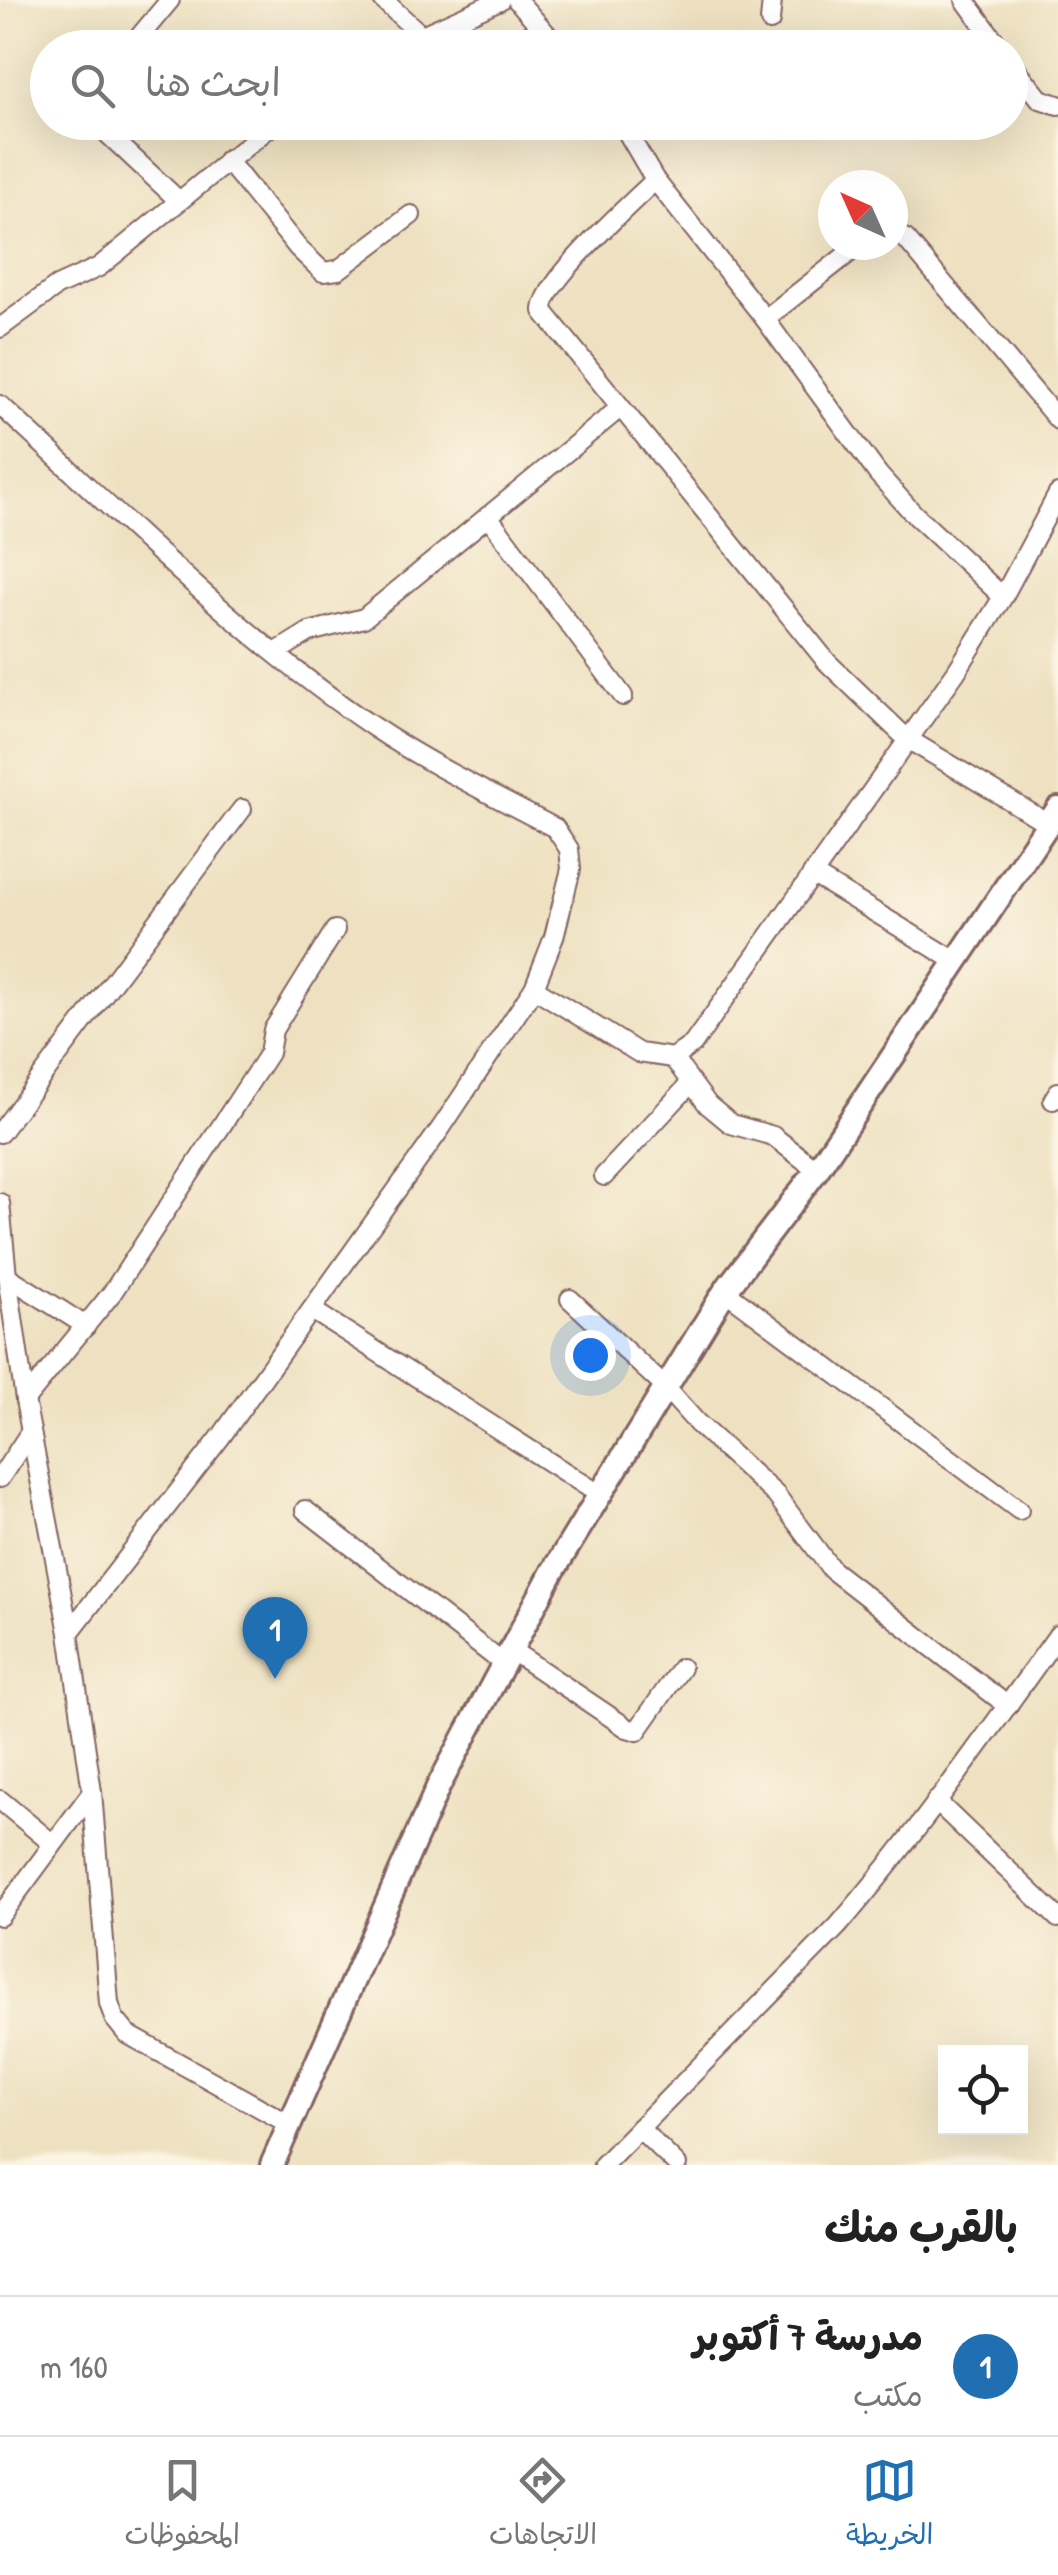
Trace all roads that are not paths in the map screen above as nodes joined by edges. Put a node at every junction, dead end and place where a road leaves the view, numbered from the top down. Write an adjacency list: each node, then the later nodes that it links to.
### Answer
1 (170, 0): 8 (street)
2 (384, 0): 9 (street)
3 (500, 0): 10 (street)
4 (517, 0): 11 (street)
5 (772, 0): 7 (street)
6 (965, 0): 12 (street)
7 (770, 21)
8 (145, 30)
9 (416, 30)
10 (429, 30)
11 (544, 30)
12 (987, 30)
13 (1028, 83): 14 (street)
14 (1058, 104)
15 (115, 140): 20 (street)
16 (253, 140): 18 (street)
17 (632, 140): 19 (street)
18 (227, 160): 20 (street); 21 (street)
19 (655, 180): 24 (street); 27 (street)
20 (178, 200): 25 (street)
21 (411, 216)
22 (908, 240): 28 (street)
23 (840, 260): 24 (street)
24 (765, 320): 31 (street)
25 (0, 328)
26 (0, 405): 32 (street)
27 (620, 408): 30 (street); 34 (street)
28 (1058, 420)
29 (1058, 494): 31 (street)
30 (488, 516): 32 (street); 33 (street)
31 (1002, 597): 34 (street)
32 (275, 653): 40 (street)
33 (623, 696)
34 (906, 738): 36 (street); 37 (street)
35 (242, 809): 43 (street)
36 (1053, 816): 39 (street)
37 (812, 874): 39 (street); 41 (street)
38 (335, 930): 51 (street)
39 (954, 960): 44 (street)
40 (534, 988): 41 (street); 50 (street)
41 (674, 1058): 42 (street)
42 (691, 1083): 44 (street); 45 (street)
43 (0, 1132)
44 (816, 1170): 48 (street)
45 (604, 1176)
46 (0, 1203): 47 (street)
47 (7, 1276): 51 (street); 53 (street)
48 (725, 1291): 52 (street); 58 (street)
49 (570, 1299): 52 (street)
50 (312, 1310): 56 (street); 59 (street)
51 (86, 1326): 53 (street)
52 (666, 1388): 56 (street); 63 (street)
53 (25, 1400): 54 (street)
54 (31, 1431): 55 (street); 59 (street)
55 (0, 1478)
56 (598, 1494): 61 (street)
57 (305, 1510): 61 (street)
58 (1019, 1510)
59 (69, 1633): 64 (street)
60 (1058, 1635): 63 (street)
61 (507, 1656): 62 (street); 70 (street)
62 (681, 1668)
63 (1008, 1706): 66 (street)
64 (92, 1792): 67 (street); 70 (street)
65 (0, 1800): 67 (street)
66 (936, 1801): 69 (street); 71 (street)
67 (53, 1844): 68 (street)
68 (0, 1916)
69 (1058, 1918)
70 (289, 2124): 72 (street)
71 (640, 2128): 73 (street); 74 (street)
72 (272, 2165)
73 (604, 2165)
74 (677, 2165)

